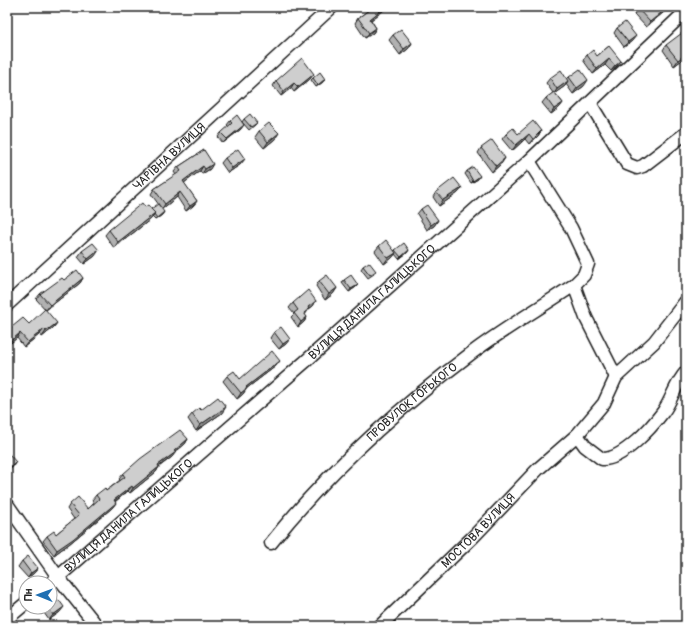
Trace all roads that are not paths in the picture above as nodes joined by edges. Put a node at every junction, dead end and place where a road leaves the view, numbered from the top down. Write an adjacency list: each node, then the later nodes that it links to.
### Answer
1 (332, 7): 8 (street, ЧАРІВНА ВУЛИЦЯ)
2 (686, 11): 3 (street, ВУЛИЦЯ ДАНИЛА ГАЛИЦЬКОГО)
3 (590, 103): 4 (street); 5 (street, ВУЛИЦЯ ДАНИЛА ГАЛИЦЬКОГО)
4 (686, 133)
5 (529, 162): 6 (street, ПРОВУЛОК ГОРЬКОГО); 15 (street, ВУЛИЦЯ ДАНИЛА ГАЛИЦЬКОГО)
6 (574, 285): 10 (street); 13 (street, ПРОВУЛОК ГОРЬКОГО)
7 (686, 302): 10 (street, МОСТОВА ВУЛИЦЯ)
8 (7, 305)
9 (686, 372): 11 (street)
10 (616, 377): 11 (street, МОСТОВА ВУЛИЦЯ)
11 (577, 435): 20 (street, МОСТОВА ВУЛИЦЯ)
12 (7, 504): 14 (street)
13 (271, 543)
14 (50, 575)
15 (58, 578)
16 (58, 585): 19 (street)
17 (18, 610): 18 (street)
18 (7, 619)
19 (97, 626)
20 (380, 626)

